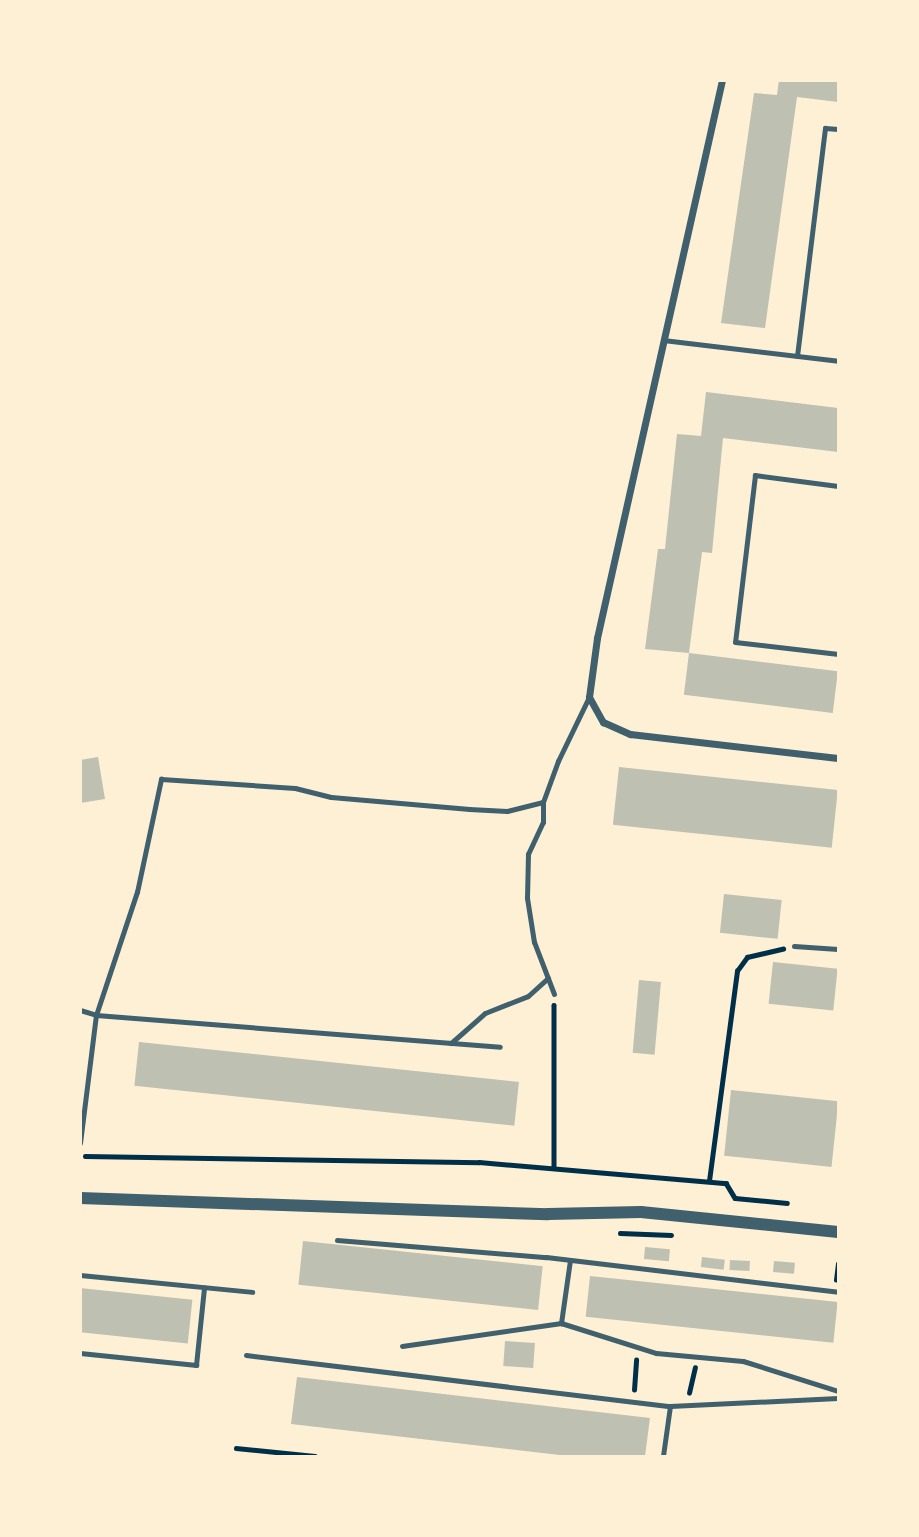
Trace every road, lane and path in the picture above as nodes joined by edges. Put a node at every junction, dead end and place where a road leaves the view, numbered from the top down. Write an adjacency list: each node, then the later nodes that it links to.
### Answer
1 (722, 80): 3 (street)
2 (838, 129): 4 (lane)
3 (663, 340): 4 (lane); 8 (street)
4 (797, 356): 5 (lane)
5 (838, 361)
6 (838, 486): 7 (lane)
7 (838, 654)
8 (589, 696): 9 (street); 10 (lane)
9 (838, 758)
10 (543, 802): 13 (lane); 16 (lane)
11 (794, 946): 12 (lane); 22 (path)
12 (838, 949)
13 (548, 978): 14 (lane); 17 (lane)
14 (554, 994): 21 (path)
15 (80, 1010): 16 (lane)
16 (96, 1015): 17 (lane); 19 (lane)
17 (451, 1043): 18 (lane)
18 (500, 1047)
19 (80, 1143)
20 (80, 1156): 21 (path)
21 (554, 1168): 22 (path)
22 (709, 1181): 24 (path)
23 (80, 1198): 25 (street)
24 (788, 1203)
25 (838, 1233)
26 (337, 1240): 27 (lane)
27 (570, 1260): 31 (lane); 32 (lane)
28 (80, 1275): 29 (lane)
29 (204, 1287): 30 (lane); 35 (lane)
30 (252, 1292)
31 (838, 1292)
32 (561, 1323): 33 (lane); 34 (lane)
33 (402, 1346)
34 (636, 1347): 37 (lane); 40 (path)
35 (80, 1353)
36 (246, 1354): 40 (lane)
37 (698, 1357): 38 (lane); 41 (path)
38 (838, 1391)
39 (838, 1398): 41 (lane)
40 (634, 1401): 42 (lane)
41 (685, 1405): 42 (lane)
42 (670, 1406): 45 (lane)
43 (236, 1448): 44 (path)
44 (315, 1457)
45 (663, 1457)

